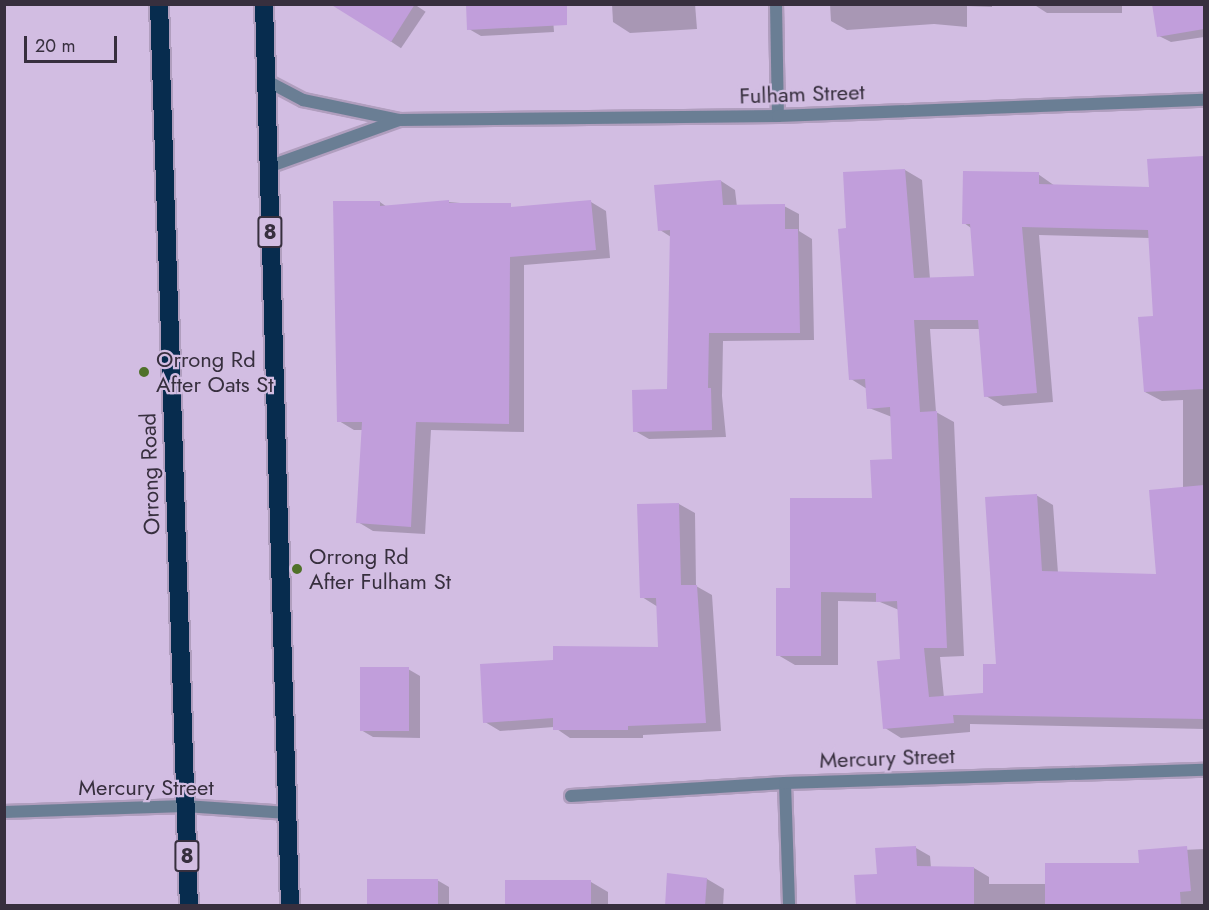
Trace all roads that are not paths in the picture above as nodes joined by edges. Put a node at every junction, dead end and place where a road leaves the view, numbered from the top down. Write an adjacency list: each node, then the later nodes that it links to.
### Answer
1 (159, 4): 12 (highway, Orrong Road / 8)
2 (264, 4): 4 (highway, 8)
3 (776, 4): 6 (street)
4 (267, 81): 7 (street, Fulham Street); 8 (highway, 8)
5 (1204, 100): 6 (street, Fulham Street)
6 (778, 116): 7 (street, Fulham Street)
7 (400, 120): 8 (street, Fulham Street)
8 (268, 167): 14 (highway, 8)
9 (1204, 770): 10 (street, Mercury Street)
10 (785, 783): 11 (street, Mercury Street); 17 (street)
11 (571, 796)
12 (185, 806): 13 (street, Mercury Street); 14 (street, Mercury Street); 15 (highway, Orrong Road / 8)
13 (4, 812)
14 (288, 813): 16 (highway, 8)
15 (189, 906)
16 (290, 906)
17 (789, 906)

